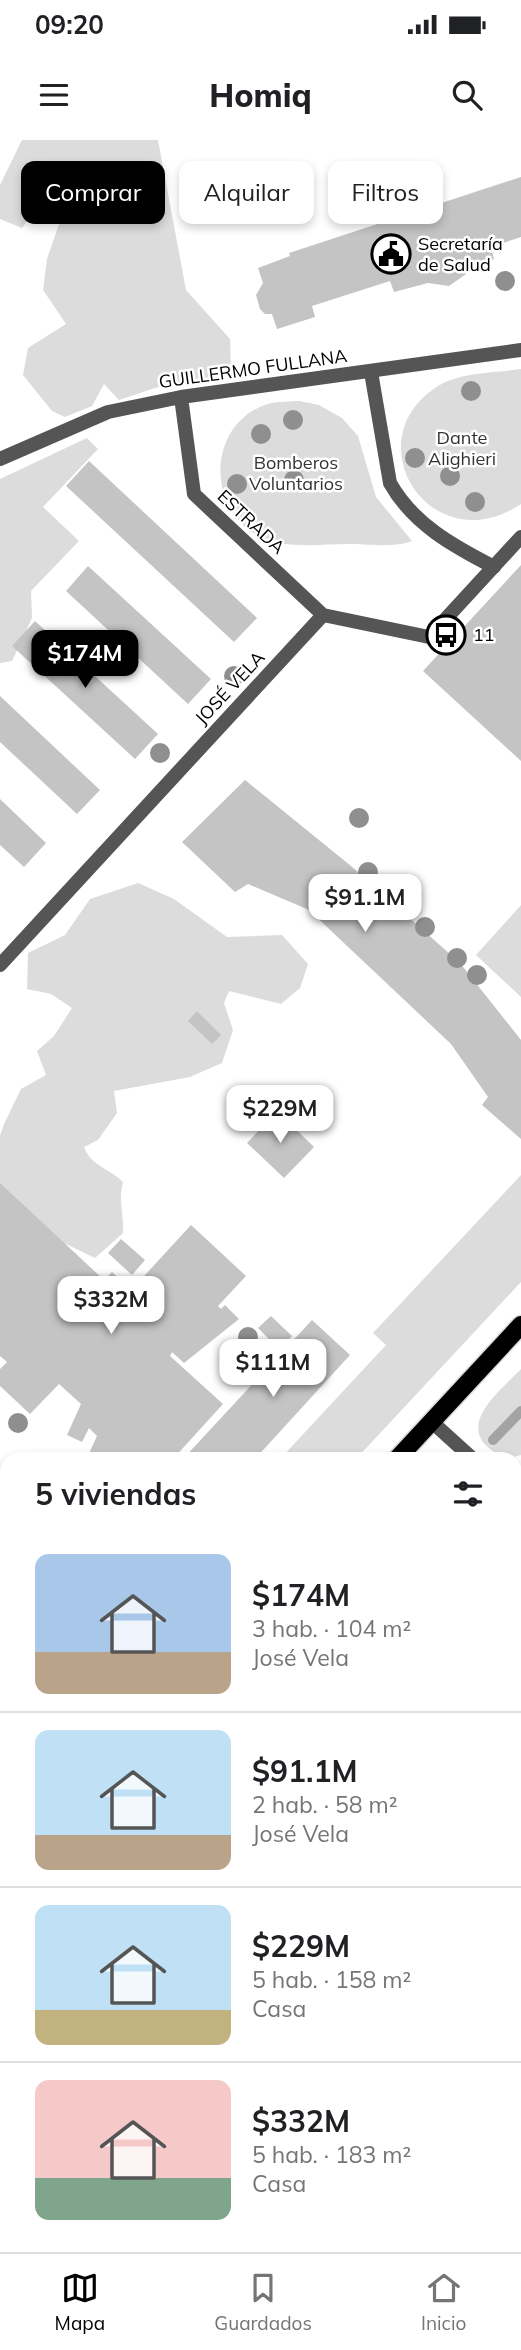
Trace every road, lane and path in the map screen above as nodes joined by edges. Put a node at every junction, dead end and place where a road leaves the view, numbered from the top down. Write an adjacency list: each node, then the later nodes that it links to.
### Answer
1 (521, 351): 2 (street, GUILLERMO FULLANA)
2 (371, 372): 3 (street, GUILLERMO FULLANA); 6 (street)
3 (181, 397): 4 (street, GUILLERMO FULLANA); 7 (street, ESTRADA)
4 (0, 459)
5 (521, 537): 6 (street)
6 (494, 567): 7 (street)
7 (323, 615): 8 (street, JOSÉ VELA)
8 (0, 965)
9 (521, 1325): 10 (main road)
10 (431, 1422): 11 (main road); 12 (street)
11 (403, 1452)
12 (465, 1452)

